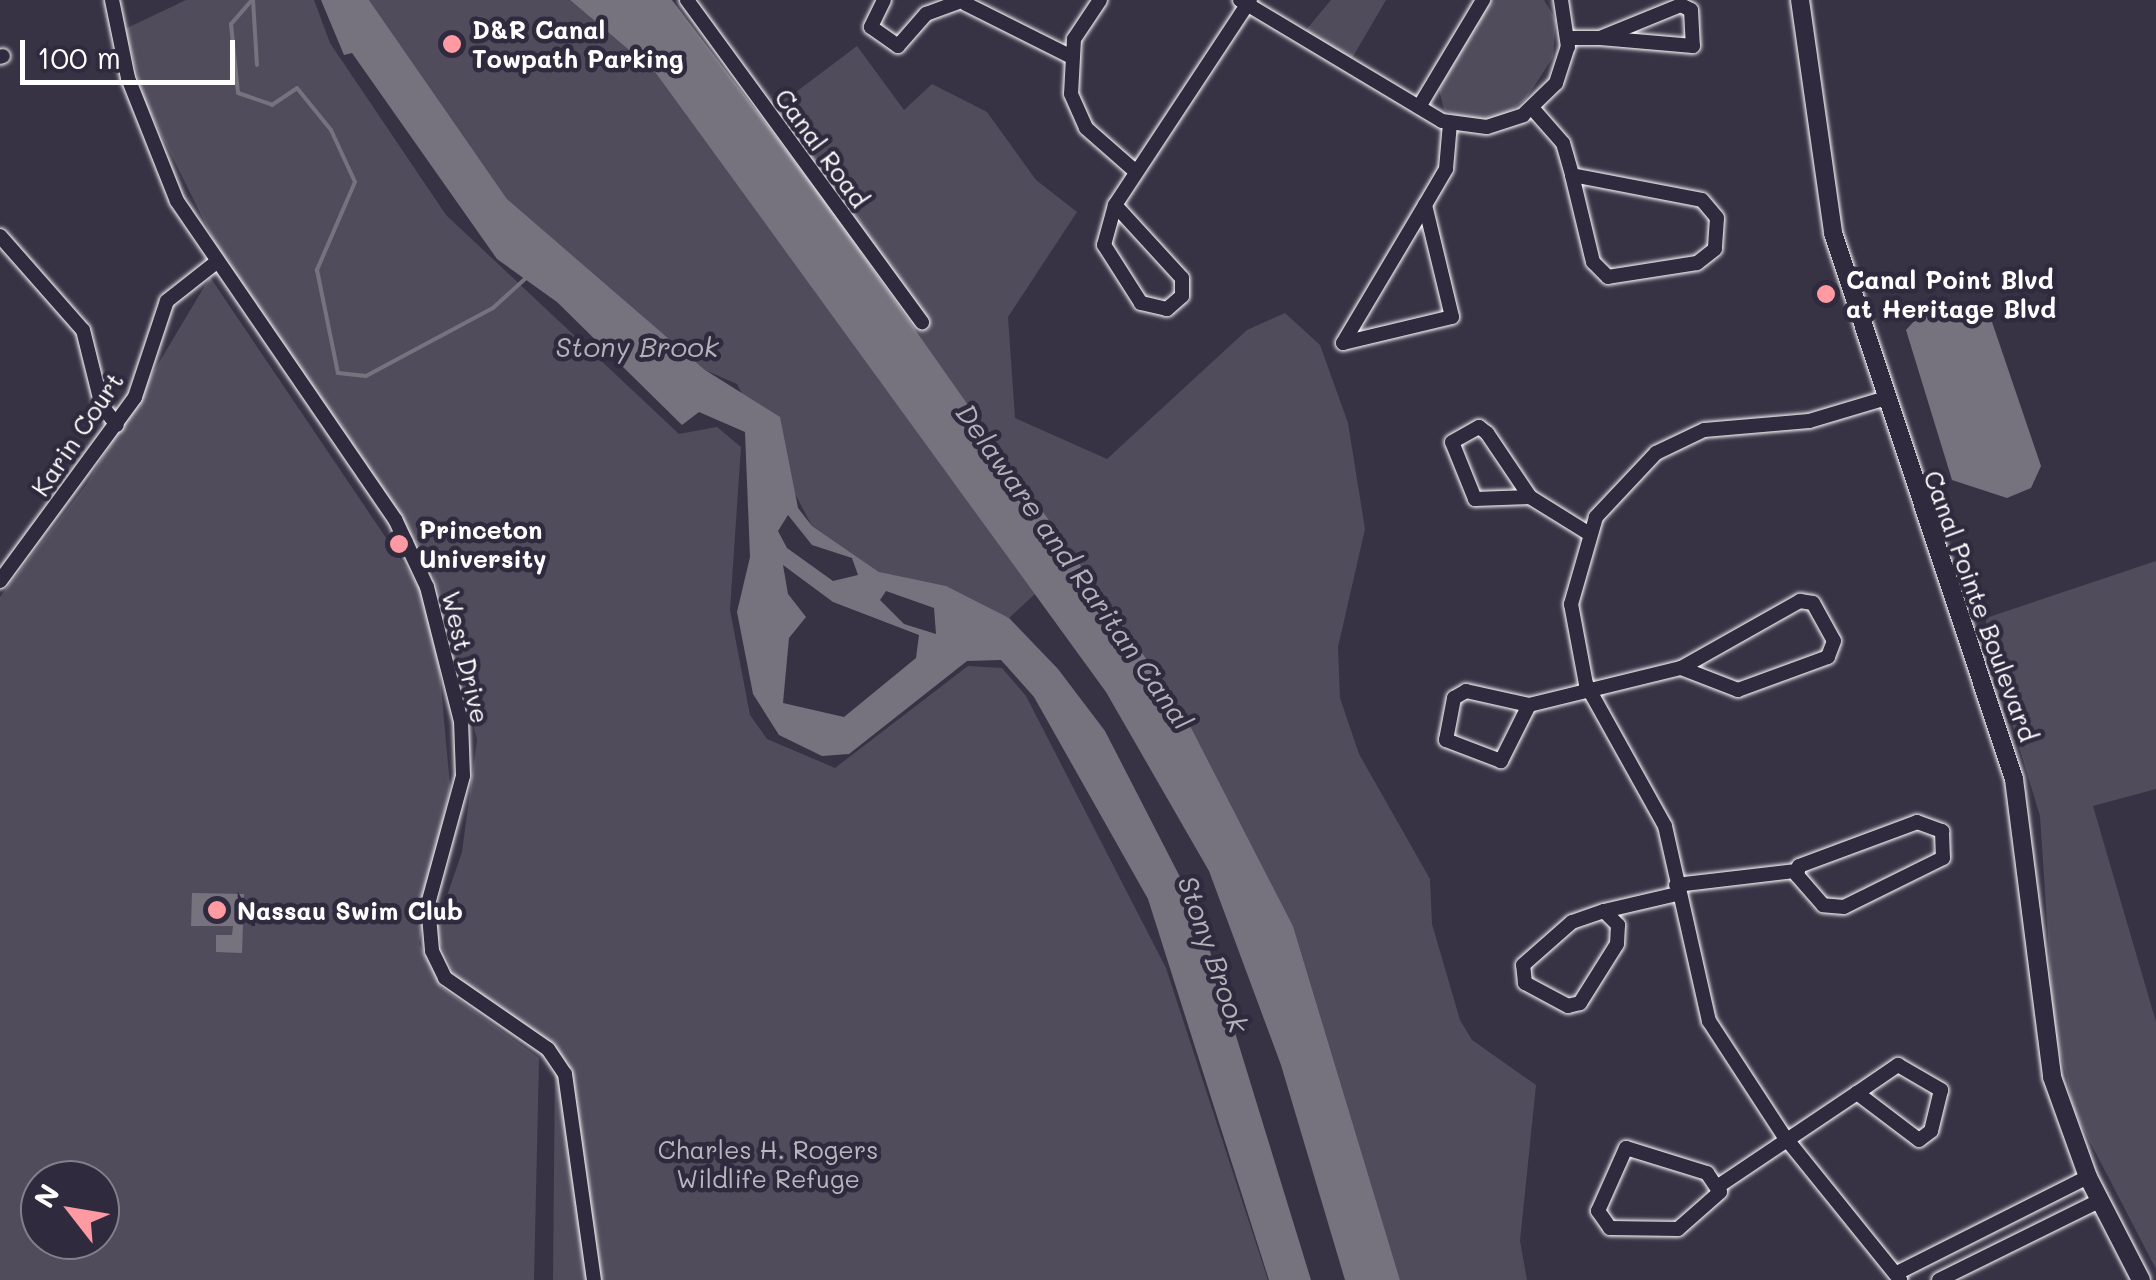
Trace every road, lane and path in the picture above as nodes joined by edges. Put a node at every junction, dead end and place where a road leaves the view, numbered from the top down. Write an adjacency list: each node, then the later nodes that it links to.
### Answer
1 (112, 0): 21 (street, West Drive)
2 (687, 0): 22 (street, Canal Road)
3 (884, 0): 9 (street)
4 (1100, 0): 12 (street)
5 (1483, 0): 13 (street)
6 (1562, 0): 10 (street)
7 (1800, 0): 23 (street, Canal Pointe Boulevard)
8 (1246, 1): 13 (street); 16 (street)
9 (965, 2): 12 (street)
10 (1569, 38): 11 (street); 14 (street)
11 (1600, 38): 11 (street)
12 (1070, 56): 16 (street)
13 (1419, 107): 15 (street)
14 (1533, 109): 15 (street); 17 (street)
15 (1450, 124): 19 (street)
16 (1134, 170): 18 (street)
17 (1572, 175): 17 (street)
18 (1115, 205): 18 (street)
19 (1425, 205): 19 (street)
20 (0, 236): 24 (street)
21 (214, 264): 24 (street, Karin Court); 40 (street, West Drive)
22 (922, 322)
23 (1883, 399): 26 (street); 36 (street, Canal Pointe Boulevard)
24 (117, 425): 27 (street, Karin Court)
25 (1530, 497): 25 (street); 26 (street)
26 (1588, 533): 29 (street)
27 (0, 581)
28 (1681, 668): 28 (street); 29 (street)
29 (1586, 684): 30 (street); 32 (street)
30 (1529, 705): 30 (street)
31 (1796, 871): 31 (street); 32 (street)
32 (1677, 889): 33 (street); 35 (street)
33 (1604, 910): 33 (street)
34 (1857, 1093): 34 (street); 35 (street)
35 (1784, 1136): 37 (street); 39 (street)
36 (2088, 1177): 38 (street, Canal Pointe Boulevard); 39 (street)
37 (1720, 1185): 37 (street)
38 (2099, 1201): 41 (street); 42 (street, Canal Pointe Boulevard)
39 (1899, 1277)
40 (594, 1280)
41 (1939, 1280)
42 (2140, 1280)

